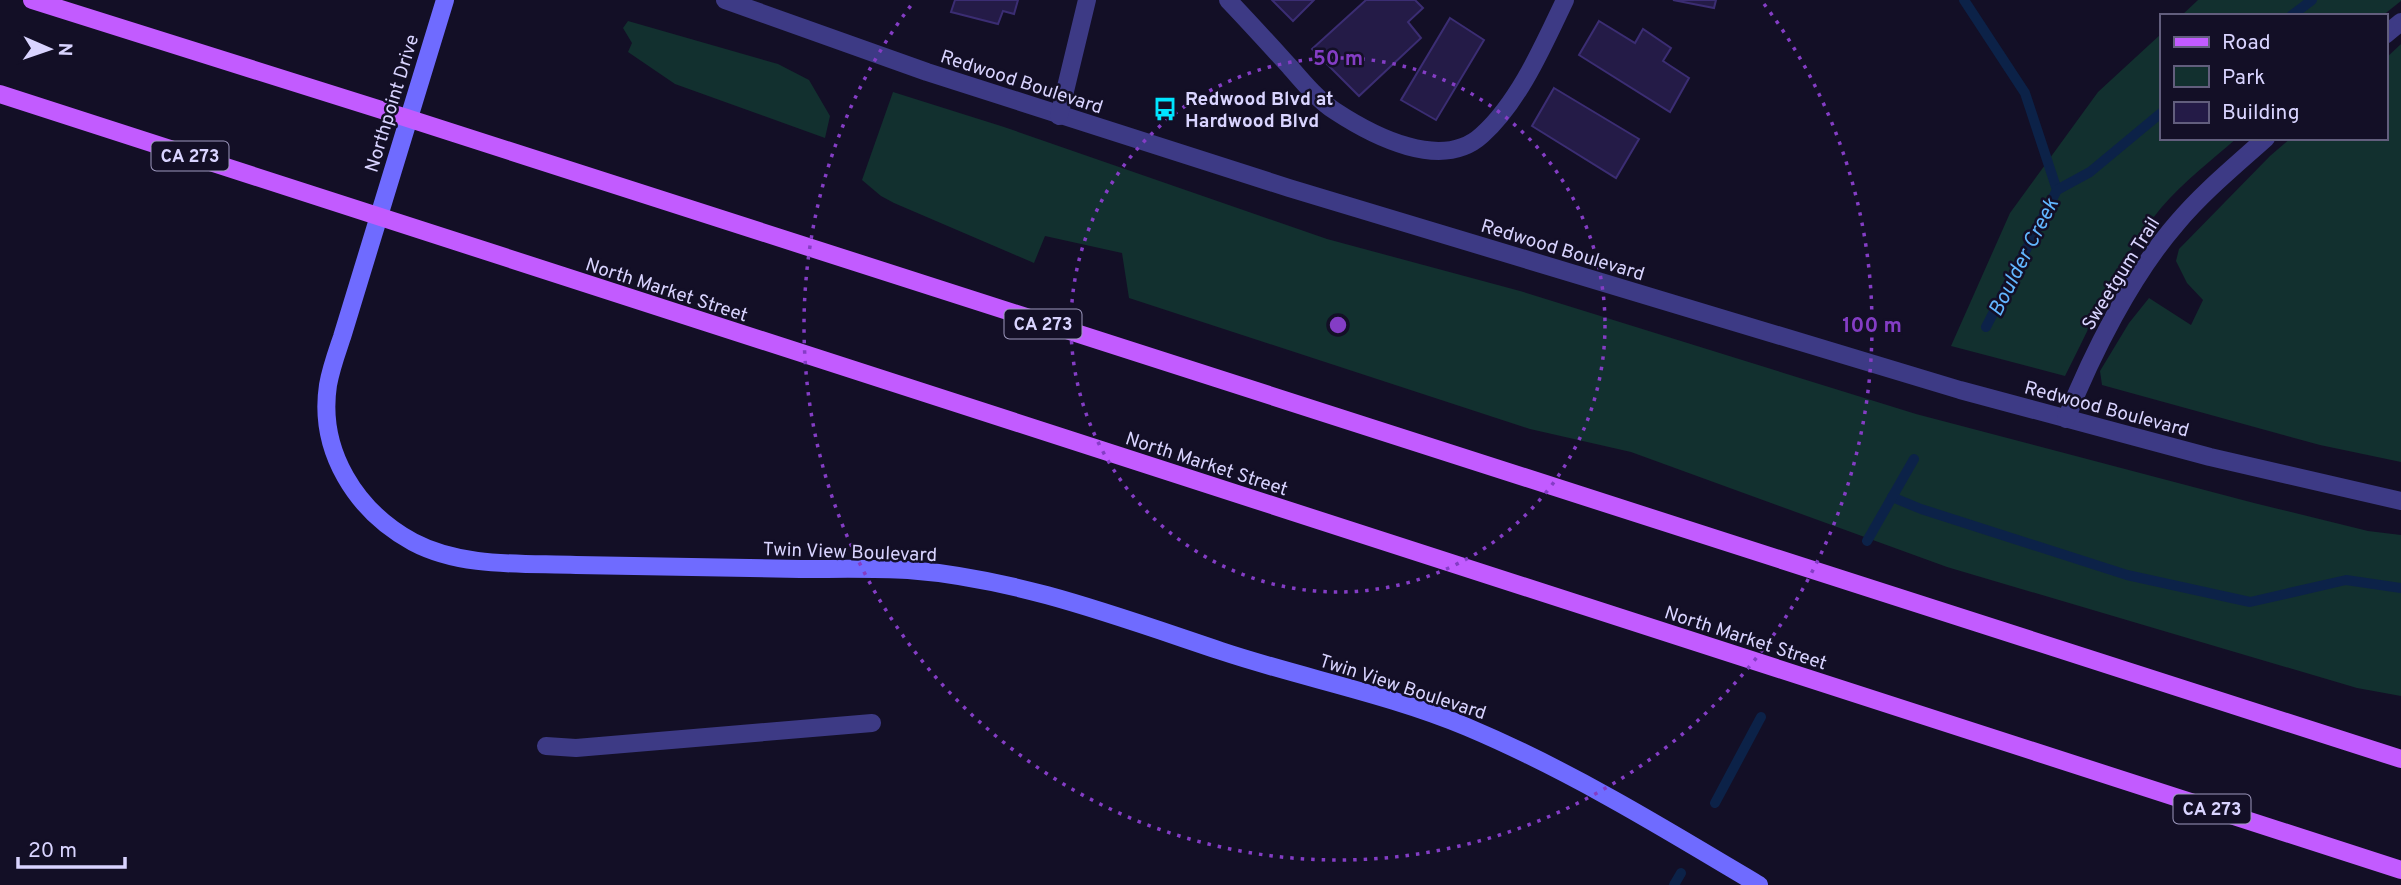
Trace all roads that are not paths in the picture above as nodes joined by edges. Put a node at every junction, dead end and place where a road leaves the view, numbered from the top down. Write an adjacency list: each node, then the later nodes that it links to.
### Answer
1 (32, 0): 11 (main road, CA 273)
2 (444, 0): 11 (street, Northpoint Drive)
3 (725, 0): 10 (street, Redwood Boulevard)
4 (1087, 0): 10 (street)
5 (1228, 0): 6 (street)
6 (1565, 0)
7 (2401, 22): 8 (street)
8 (2387, 33)
9 (0, 94): 13 (main road, North Market Street / CA 273)
10 (1059, 116): 14 (street, Redwood Boulevard)
11 (407, 118): 13 (street, Northpoint Drive); 18 (main road, CA 273)
12 (2264, 140): 14 (street, Sweetgum Trail)
13 (379, 218): 19 (main road, North Market Street / CA 273); 20 (street, Twin View Boulevard)
14 (2066, 419): 15 (street, Redwood Boulevard)
15 (2401, 500)
16 (872, 723): 17 (street)
17 (546, 747)
18 (2401, 760)
19 (2401, 870)
20 (1759, 885)

